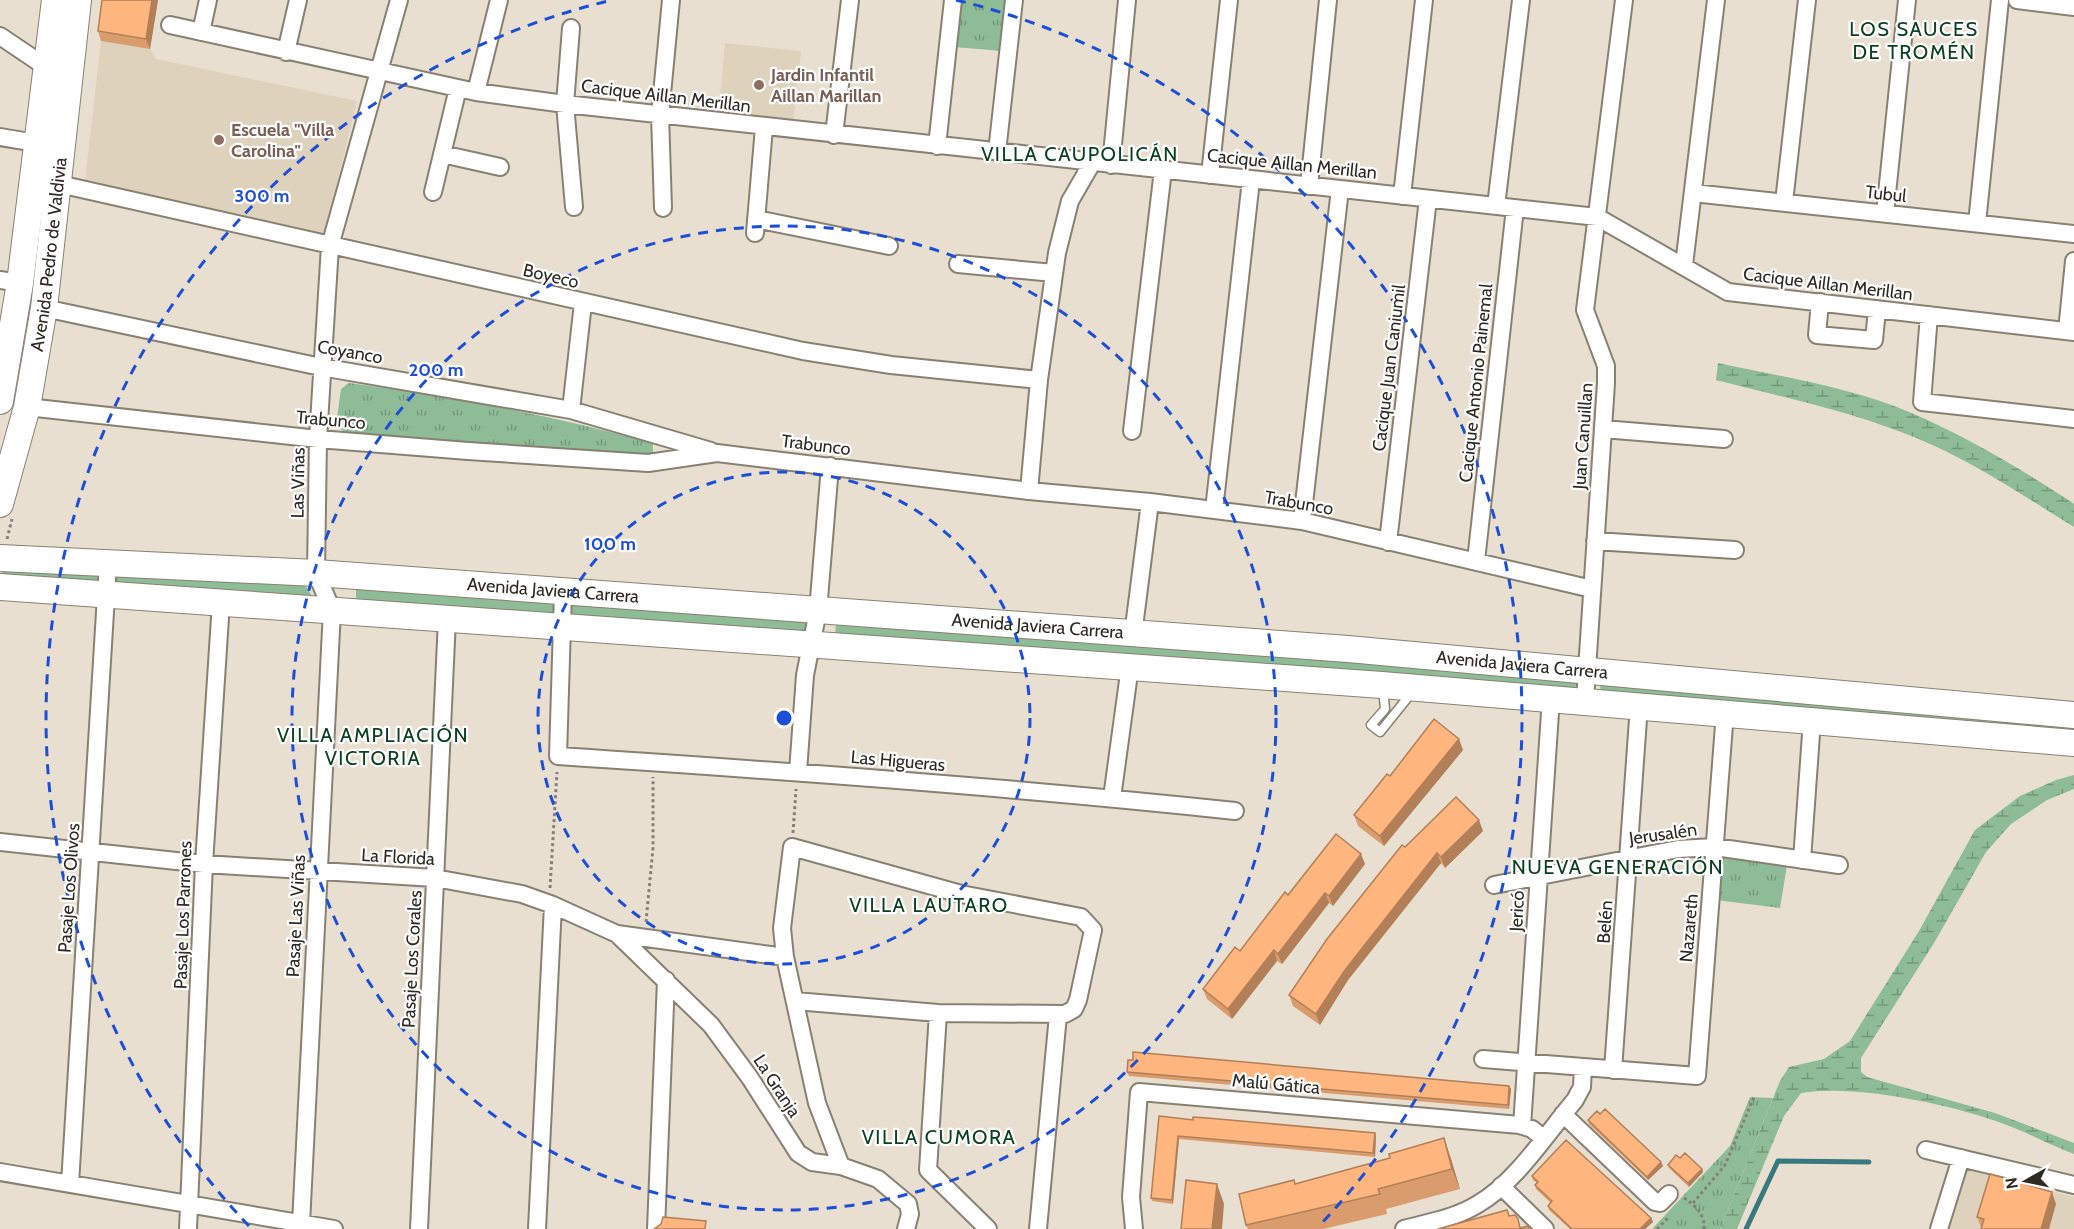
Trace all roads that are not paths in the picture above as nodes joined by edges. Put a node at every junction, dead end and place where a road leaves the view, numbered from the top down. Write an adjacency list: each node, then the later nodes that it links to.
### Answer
1 (55, 0): 28 (main road, Avenida Pedro de Valdivia)
2 (78, 0): 47 (main road, Avenida Pedro de Valdivia)
3 (208, 0): 25 (street)
4 (298, 0): 27 (street)
5 (399, 0): 29 (street, Las Viñas)
6 (499, 0): 31 (street)
7 (671, 0): 33 (street)
8 (849, 0): 35 (street)
9 (952, 0): 38 (street)
10 (1014, 0): 39 (street)
11 (1127, 0): 42 (street)
12 (1229, 0): 45 (street)
13 (1328, 0): 48 (street)
14 (1424, 0): 52 (street)
15 (1521, 0): 55 (street)
16 (1624, 0): 60 (street, Juan Canuillan)
17 (1716, 0): 51 (street)
18 (1807, 0): 54 (street)
19 (1906, 0): 59 (street)
20 (2000, 0): 61 (street)
21 (2017, 0): 22 (street)
22 (2074, 7)
23 (170, 25): 25 (street, Cacique Aillan Merillan)
24 (571, 28): 32 (street)
25 (201, 32): 27 (street, Cacique Aillan Merillan)
26 (0, 36): 28 (street)
27 (286, 52): 29 (street, Cacique Aillan Merillan)
28 (46, 67): 37 (main road, Avenida Pedro de Valdivia)
29 (378, 70): 30 (street, Cacique Aillan Merillan); 63 (street, Las Viñas)
30 (458, 88): 31 (street, Cacique Aillan Merillan); 40 (street)
31 (476, 92): 32 (street, Cacique Aillan Merillan)
32 (565, 104): 33 (street, Cacique Aillan Merillan); 56 (street)
33 (660, 115): 34 (street, Cacique Aillan Merillan); 57 (street)
34 (764, 127): 35 (street, Cacique Aillan Merillan); 64 (street)
35 (834, 135): 38 (street, Cacique Aillan Merillan)
36 (0, 137): 37 (street)
37 (36, 143): 69 (main road, Avenida Pedro de Valdivia)
38 (937, 146): 39 (street, Cacique Aillan Merillan)
39 (997, 152): 41 (street, Cacique Aillan Merillan)
40 (442, 154): 43 (street); 50 (street)
41 (1092, 163): 42 (street, Cacique Aillan Merillan); 68 (street)
42 (1111, 165): 44 (street, Cacique Aillan Merillan)
43 (500, 167)
44 (1163, 170): 45 (street, Cacique Aillan Merillan); 83 (street)
45 (1210, 175): 46 (street, Cacique Aillan Merillan)
46 (1251, 180): 48 (street, Cacique Aillan Merillan); 91 (street)
47 (59, 184): 63 (street, Boyeco); 72 (main road, Avenida Pedro de Valdivia)
48 (1309, 186): 49 (street, Cacique Aillan Merillan)
49 (1340, 189): 52 (street, Cacique Aillan Merillan); 92 (street)
50 (433, 192)
51 (1693, 193): 54 (street, Tubul); 67 (street)
52 (1402, 196): 53 (street, Cacique Aillan Merillan)
53 (1428, 199): 55 (street, Cacique Aillan Merillan); 93 (street, Cacique Juan Caniumil)
54 (1784, 202): 59 (street, Tubul)
55 (1497, 206): 58 (street, Cacique Aillan Merillan)
56 (574, 207)
57 (663, 208)
58 (1515, 208): 60 (street, Cacique Aillan Merillan); 97 (street, Cacique Antonio Painemal)
59 (1885, 213): 61 (street, Tubul)
60 (1597, 217): 67 (street, Cacique Aillan Merillan); 82 (street, Juan Canuillan)
61 (1977, 223): 62 (street, Tubul)
62 (2074, 234)
63 (330, 246): 71 (street, Boyeco); 76 (street, Las Viñas)
64 (889, 246)
65 (2074, 261): 75 (street)
66 (958, 264): 68 (street)
67 (1684, 265): 70 (street, Cacique Aillan Merillan)
68 (1054, 273): 77 (street)
69 (10, 281): 78 (main road, Avenida Pedro de Valdivia)
70 (1820, 302): 73 (street, Cacique Aillan Merillan); 73 (street)
71 (583, 303): 77 (street, Boyeco); 80 (street)
72 (44, 308): 76 (street, Coyanco); 79 (main road, Avenida Pedro de Valdivia)
73 (1877, 309): 74 (street, Cacique Aillan Merillan)
74 (1929, 315): 75 (street, Cacique Aillan Merillan); 81 (street)
75 (2071, 332)
76 (321, 367): 80 (street, Coyanco); 85 (street, Las Viñas)
77 (1039, 380): 88 (street)
78 (0, 401)
79 (27, 407): 85 (street, Trabunco); 90 (main road, Avenida Pedro de Valdivia)
80 (571, 410): 86 (street, Coyanco)
81 (2074, 419)
82 (1603, 429): 84 (street); 94 (street, Juan Canuillan)
83 (1132, 431)
84 (1724, 438)
85 (318, 439): 86 (street, Trabunco); 99 (street, Las Viñas)
86 (717, 453): 87 (street, Trabunco)
87 (830, 466): 88 (street, Trabunco); 106 (street)
88 (1029, 491): 89 (street, Trabunco)
89 (1150, 502): 91 (street, Trabunco); 109 (street)
90 (0, 504)
91 (1214, 510): 92 (street, Trabunco)
92 (1302, 521): 93 (street, Trabunco)
93 (1388, 542): 97 (street, Trabunco)
94 (1595, 542): 95 (street); 101 (street, Juan Canuillan)
95 (1735, 550)
96 (0, 558): 98 (main road, Avenida Javiera Carrera)
97 (1476, 561): 101 (street, Trabunco)
98 (108, 563): 99 (main road, Avenida Javiera Carrera); 103 (street, Pasaje Los Olivos)
99 (316, 573): 102 (main road, Avenida Javiera Carrera); 105 (street, Las Viñas)
100 (0, 586): 103 (main road, Avenida Javiera Carrera)
101 (1592, 589): 112 (street, Juan Canuillan)
102 (563, 592): 106 (main road, Avenida Javiera Carrera); 108 (street)
103 (107, 595): 104 (main road, Avenida Javiera Carrera); 127 (street, Pasaje Los Olivos)
104 (221, 602): 105 (main road, Avenida Javiera Carrera); 130 (street, Pasaje Los Parrones)
105 (332, 610): 107 (main road, Avenida Javiera Carrera); 132 (street, Pasaje Las Viñas)
106 (818, 611): 109 (main road, Avenida Javiera Carrera); 110 (street)
107 (447, 619): 108 (main road, Avenida Javiera Carrera); 134 (street, Pasaje Los Corales)
108 (562, 627): 110 (main road, Avenida Javiera Carrera); 122 (street, Las Higueras)
109 (1133, 635): 112 (main road, Avenida Javiera Carrera)
110 (810, 642): 111 (main road, Avenida Javiera Carrera); 122 (street)
111 (1130, 666): 113 (main road, Avenida Javiera Carrera); 123 (street)
112 (1587, 671): 116 (street, Juan Canuillan); 119 (main road, Avenida Javiera Carrera)
113 (1382, 685): 114 (main road, Avenida Javiera Carrera); 114 (lane)
114 (1415, 688): 115 (main road, Avenida Javiera Carrera)
115 (1551, 698): 116 (main road, Avenida Javiera Carrera); 133 (street, Jericó)
116 (1585, 700): 117 (main road, Avenida Javiera Carrera)
117 (1639, 705): 118 (main road, Avenida Javiera Carrera); 128 (street, Belén)
118 (1725, 712): 120 (main road, Avenida Javiera Carrera); 126 (street, Nazareth)
119 (2074, 715)
120 (1812, 720): 121 (main road, Avenida Javiera Carrera); 129 (street)
121 (2074, 743)
122 (798, 772): 123 (street, Las Higueras)
123 (1112, 798): 124 (street, Las Higueras)
124 (1235, 811)
125 (0, 842): 127 (street, La Florida)
126 (1715, 847): 128 (street, Jerusalén); 129 (street, Jerusalén); 146 (street, Nazareth)
127 (90, 851): 130 (street, La Florida); 154 (street, Pasaje Los Olivos)
128 (1629, 858): 133 (street, Jerusalén); 146 (street, Belén)
129 (1802, 860): 131 (street, Jerusalén)
130 (204, 864): 132 (street, La Florida); 158 (street, Pasaje Los Parrones)
131 (1839, 865)
132 (318, 873): 134 (street, La Florida); 159 (street, Pasaje Las Viñas)
133 (1538, 876): 135 (street, Jerusalén); 144 (street, Jericó)
134 (435, 878): 136 (street, La Florida); 162 (street, Pasaje Los Corales)
135 (1494, 885)
136 (553, 905): 137 (street, La Florida); 163 (street)
137 (617, 934): 138 (street, La Florida); 139 (street, La Granja)
138 (785, 957): 140 (street); 142 (street)
139 (666, 980): 152 (street, La Granja); 164 (street)
140 (795, 1001): 141 (street); 152 (street)
141 (938, 1012): 142 (street); 166 (street)
142 (1058, 1015): 167 (street)
143 (1483, 1059): 144 (street)
144 (1527, 1063): 145 (street); 148 (street, Jericó)
145 (1583, 1067): 146 (street); 147 (street)
146 (1613, 1070)
147 (1563, 1114): 149 (street); 157 (street)
148 (1522, 1126): 149 (street, Malú Gática); 168 (street, Malú Gática)
149 (1543, 1138): 156 (street)
150 (1926, 1150): 151 (street)
151 (1961, 1158): 155 (street); 171 (street)
152 (841, 1166): 165 (street, La Granja)
153 (0, 1172): 154 (street)
154 (70, 1184): 158 (street)
155 (2074, 1185)
156 (1501, 1186): 169 (street); 170 (street)
157 (1669, 1194)
158 (191, 1205): 159 (street); 160 (street, Pasaje Los Parrones)
159 (301, 1224): 161 (street)
160 (188, 1229)
161 (334, 1229)
162 (419, 1229)
163 (537, 1229)
164 (656, 1229)
165 (906, 1229)
166 (988, 1229)
167 (1038, 1229)
168 (1134, 1229)
169 (1404, 1229)
170 (1545, 1229)
171 (1939, 1229)

